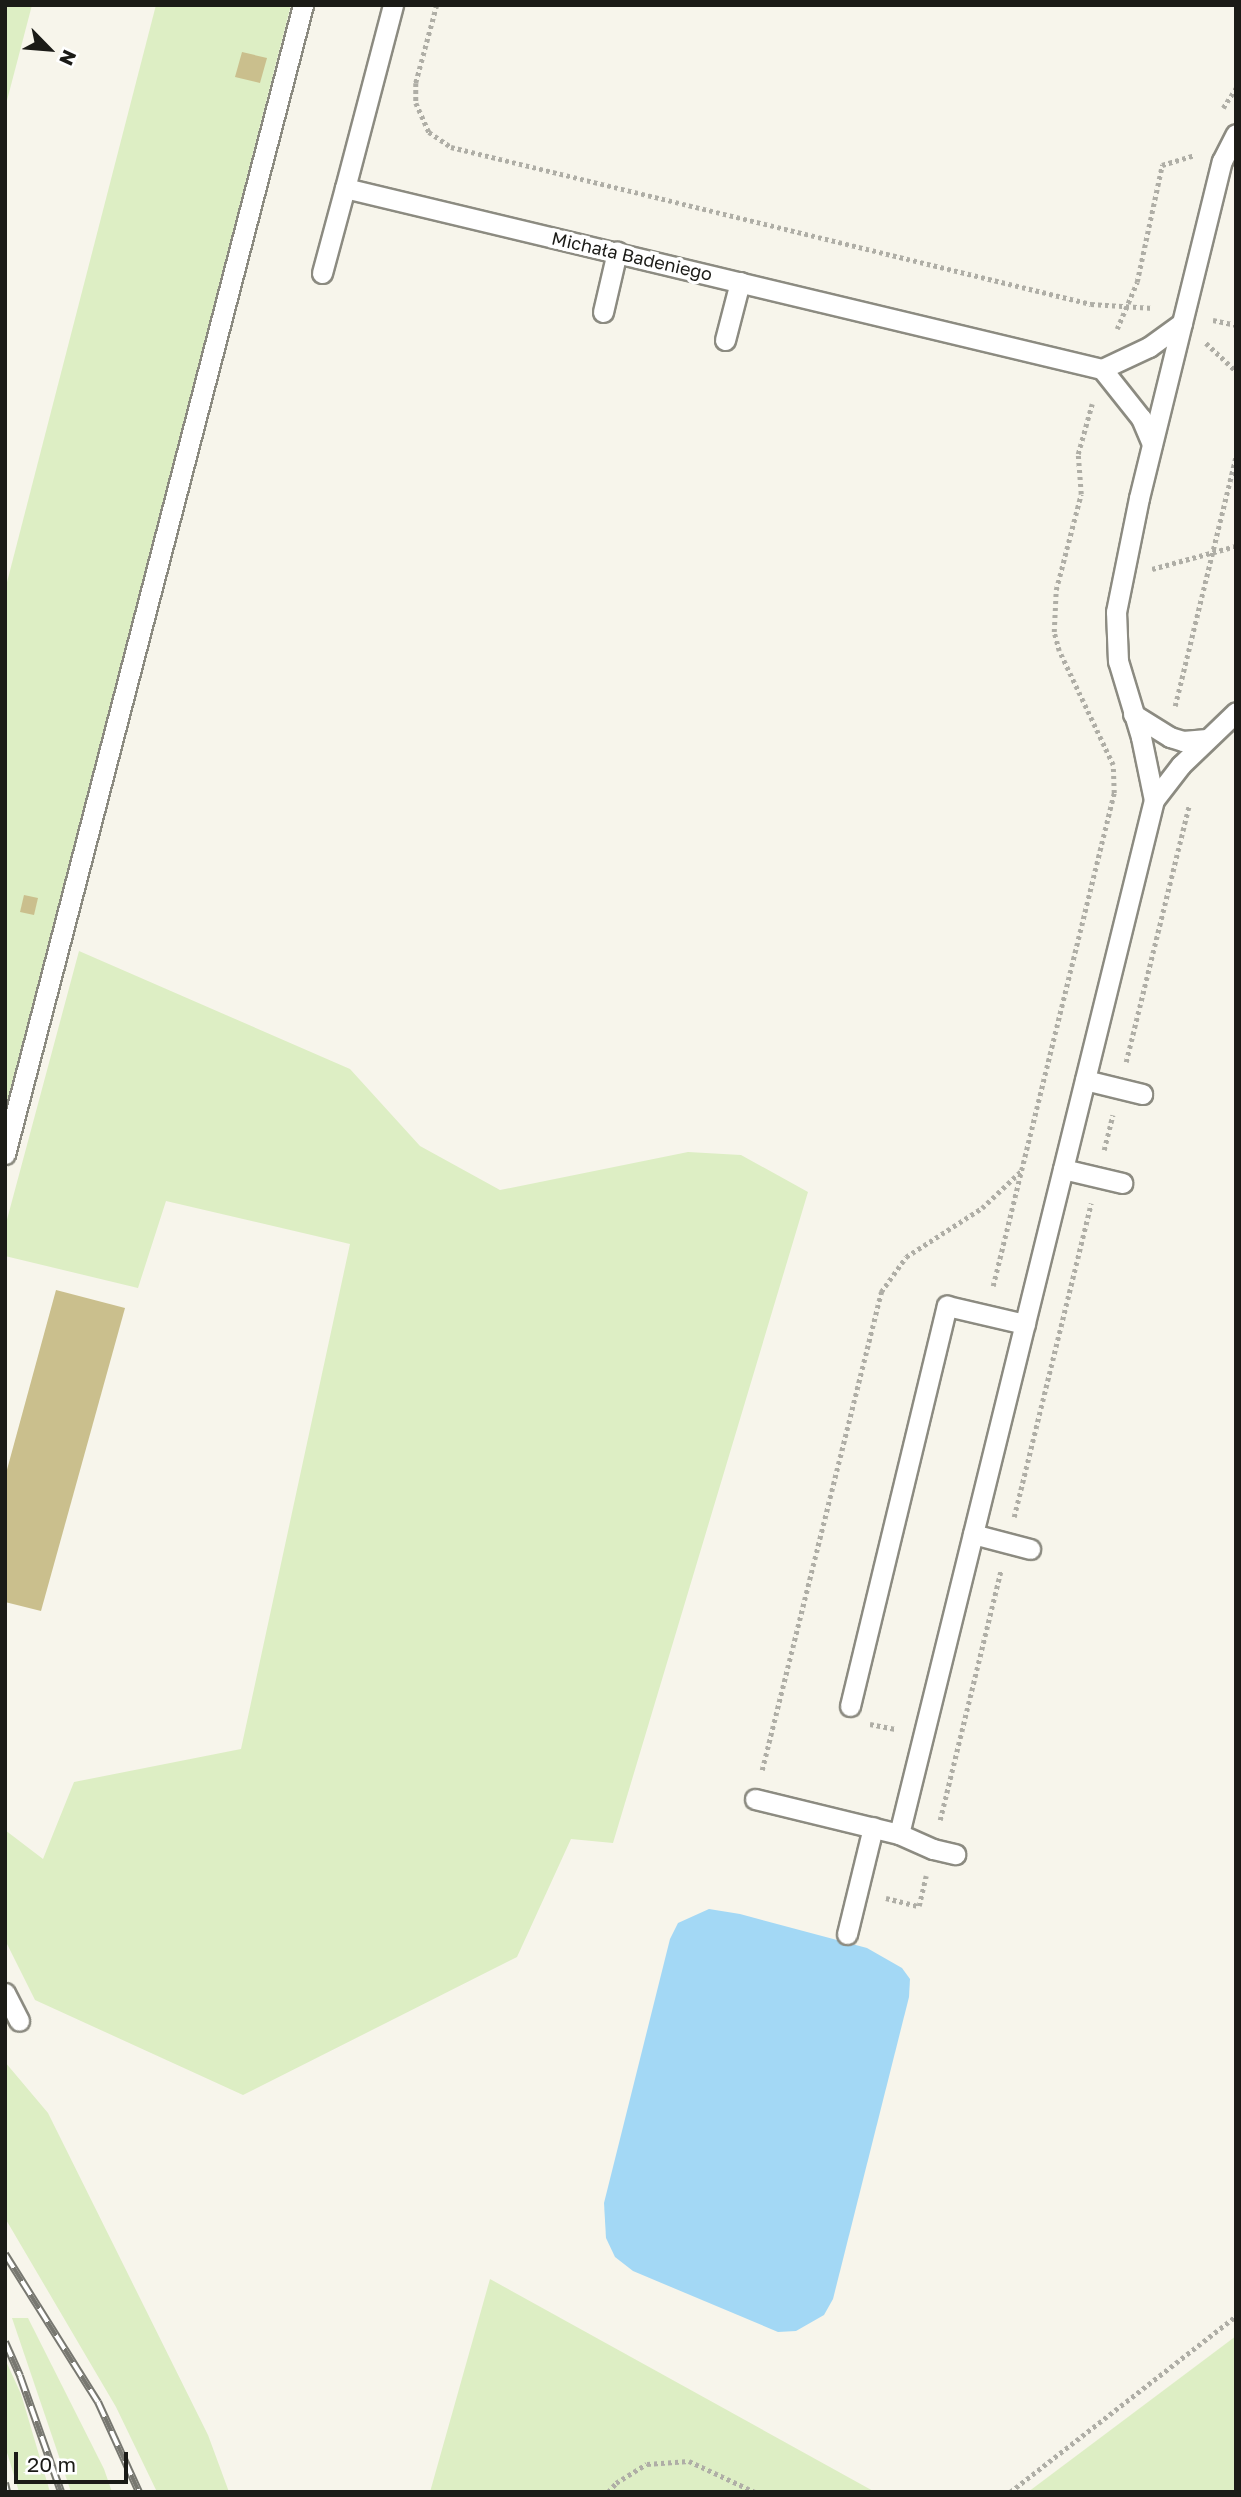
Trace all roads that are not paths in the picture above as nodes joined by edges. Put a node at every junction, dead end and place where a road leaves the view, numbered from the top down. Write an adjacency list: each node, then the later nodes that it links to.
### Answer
1 (303, 5): 19 (lane)
2 (393, 5): 4 (lane)
3 (1236, 134): 9 (lane)
4 (345, 188): 5 (lane, Michała Badeniego); 6 (lane)
5 (617, 253): 7 (lane, Michała Badeniego); 8 (lane)
6 (322, 273)
7 (740, 282): 10 (lane); 11 (lane, Michała Badeniego)
8 (603, 312)
9 (1184, 318): 11 (lane); 12 (lane)
10 (724, 341)
11 (1102, 369): 12 (lane)
12 (1152, 444): 14 (lane)
13 (1236, 712): 15 (lane)
14 (1133, 714): 15 (lane); 16 (lane)
15 (1207, 739): 16 (lane)
16 (1154, 800): 17 (lane)
17 (1085, 1080): 18 (lane); 20 (lane)
18 (1142, 1094)
19 (5, 1154)
20 (1063, 1169): 21 (lane); 22 (lane)
21 (1122, 1183)
22 (1025, 1324): 23 (lane); 25 (lane)
23 (973, 1534): 24 (lane); 28 (lane)
24 (1030, 1549)
25 (850, 1706)
26 (755, 1799): 27 (lane)
27 (873, 1827): 28 (lane); 30 (lane)
28 (899, 1834): 29 (lane)
29 (955, 1854)
30 (847, 1934)
31 (5, 1993): 32 (lane)
32 (19, 2021)

